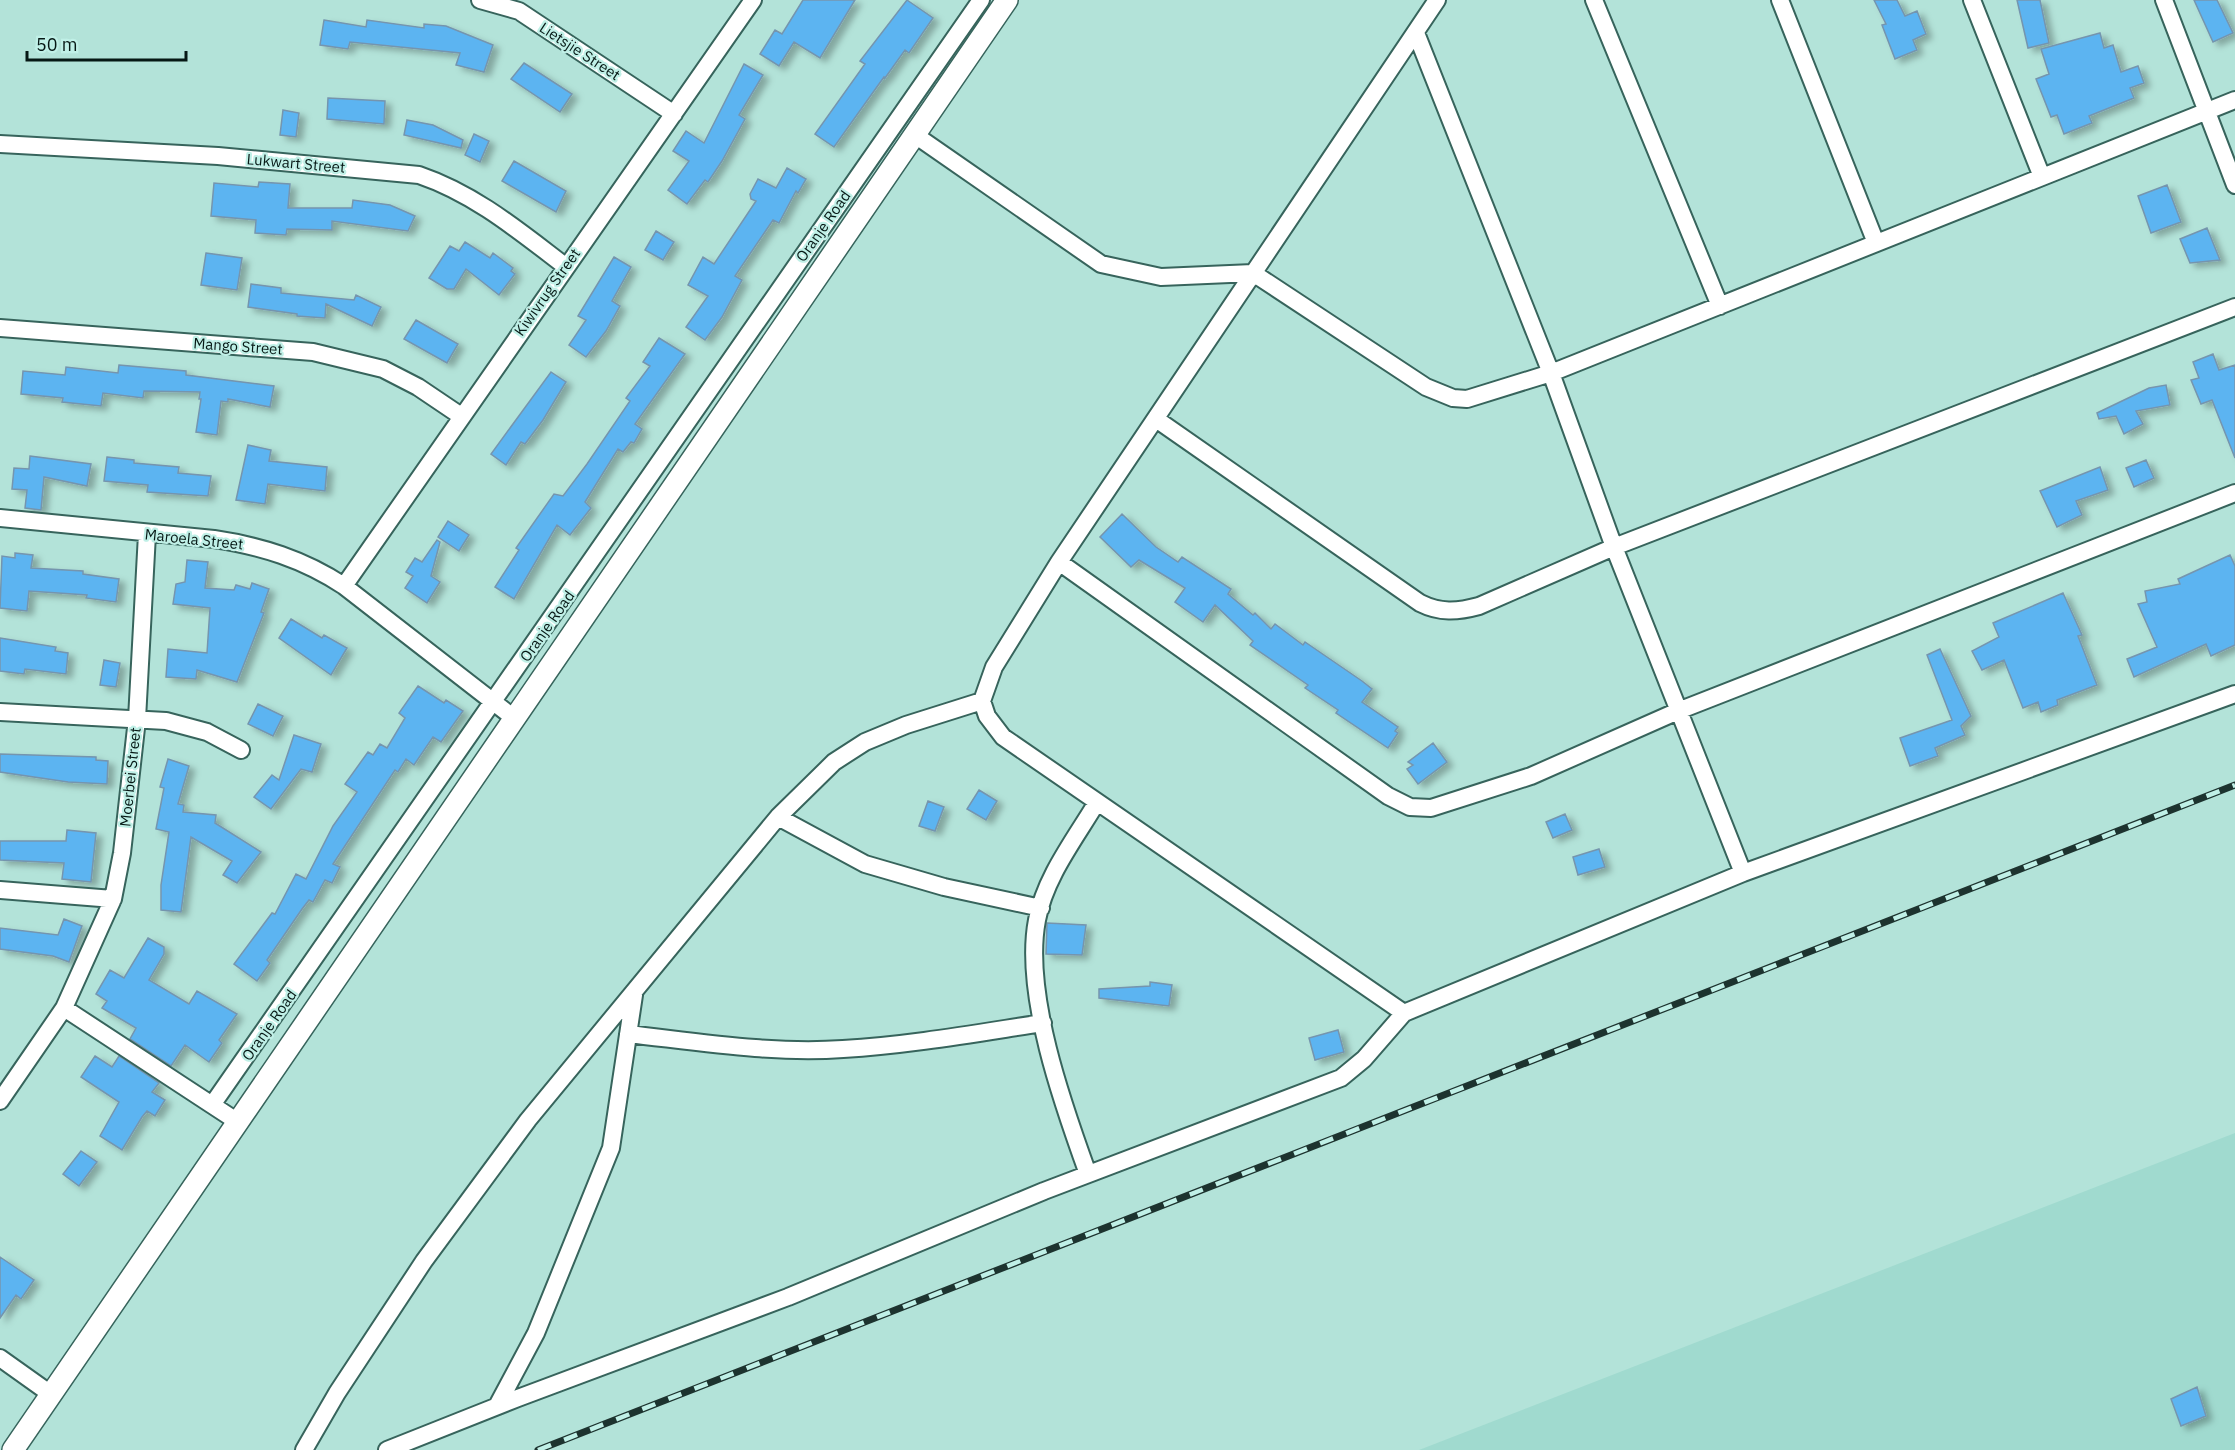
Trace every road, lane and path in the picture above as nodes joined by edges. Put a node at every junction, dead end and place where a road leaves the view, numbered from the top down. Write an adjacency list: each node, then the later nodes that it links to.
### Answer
1 (480, 0): 13 (street, Lietsjie Street)
2 (753, 0): 13 (street, Kiwivrug Street)
3 (981, 0): 35 (street, Oranje Road)
4 (1007, 0): 14 (street)
5 (1437, 0): 10 (street)
6 (1594, 0): 21 (street)
7 (1780, 0): 18 (street)
8 (1972, 0): 16 (street)
9 (2164, 0): 12 (street)
10 (1416, 33): 20 (street); 24 (street)
11 (2235, 100): 12 (street)
12 (2207, 111): 16 (street); 17 (street)
13 (674, 114): 19 (street, Kiwivrug Street)
14 (915, 135): 20 (street); 38 (street)
15 (0, 144): 19 (street, Lukwart Street)
16 (2042, 177): 18 (street)
17 (2235, 185)
18 (1876, 243): 21 (street)
19 (565, 266): 25 (street, Kiwivrug Street)
20 (1253, 273): 24 (street); 26 (street)
21 (1720, 306): 24 (street)
22 (2235, 307): 30 (street)
23 (0, 328): 25 (street, Mango Street)
24 (1551, 373): 30 (street)
25 (461, 416): 32 (street, Kiwivrug Street)
26 (1156, 419): 30 (street); 31 (street)
27 (2235, 493): 36 (street)
28 (0, 518): 29 (street, Maroela Street)
29 (147, 534): 32 (street, Maroela Street); 39 (street, Moerbei Street)
30 (1614, 547): 36 (street)
31 (1059, 562): 34 (street); 36 (street)
32 (344, 586): 35 (street, Maroela Street)
33 (2235, 694): 43 (street)
34 (982, 701): 41 (street); 42 (street)
35 (494, 702): 38 (street, Maroela Street); 54 (street, Oranje Road)
36 (1678, 711): 43 (street)
37 (0, 712): 39 (street)
38 (514, 718): 55 (street)
39 (137, 719): 40 (street); 45 (street, Moerbei Street)
40 (240, 750)
41 (1097, 802): 46 (street); 49 (street)
42 (778, 817): 46 (street); 47 (street)
43 (1743, 873): 49 (street)
44 (0, 890): 45 (street)
45 (113, 899): 48 (street, Moerbei Street)
46 (1041, 908): 50 (street)
47 (634, 994): 51 (street); 61 (street)
48 (64, 1008): 52 (street, Moerbei Street); 54 (street)
49 (1404, 1013): 56 (street)
50 (1043, 1023): 51 (street); 56 (street)
51 (628, 1034): 59 (street)
52 (5, 1085): 53 (street, Moerbei Street)
53 (0, 1101)
54 (212, 1105): 55 (street)
55 (238, 1122): 58 (street)
56 (1088, 1174): 59 (street)
57 (0, 1358): 58 (street)
58 (52, 1395): 60 (street)
59 (497, 1406): 62 (street)
60 (13, 1450)
61 (304, 1450)
62 (387, 1450)

